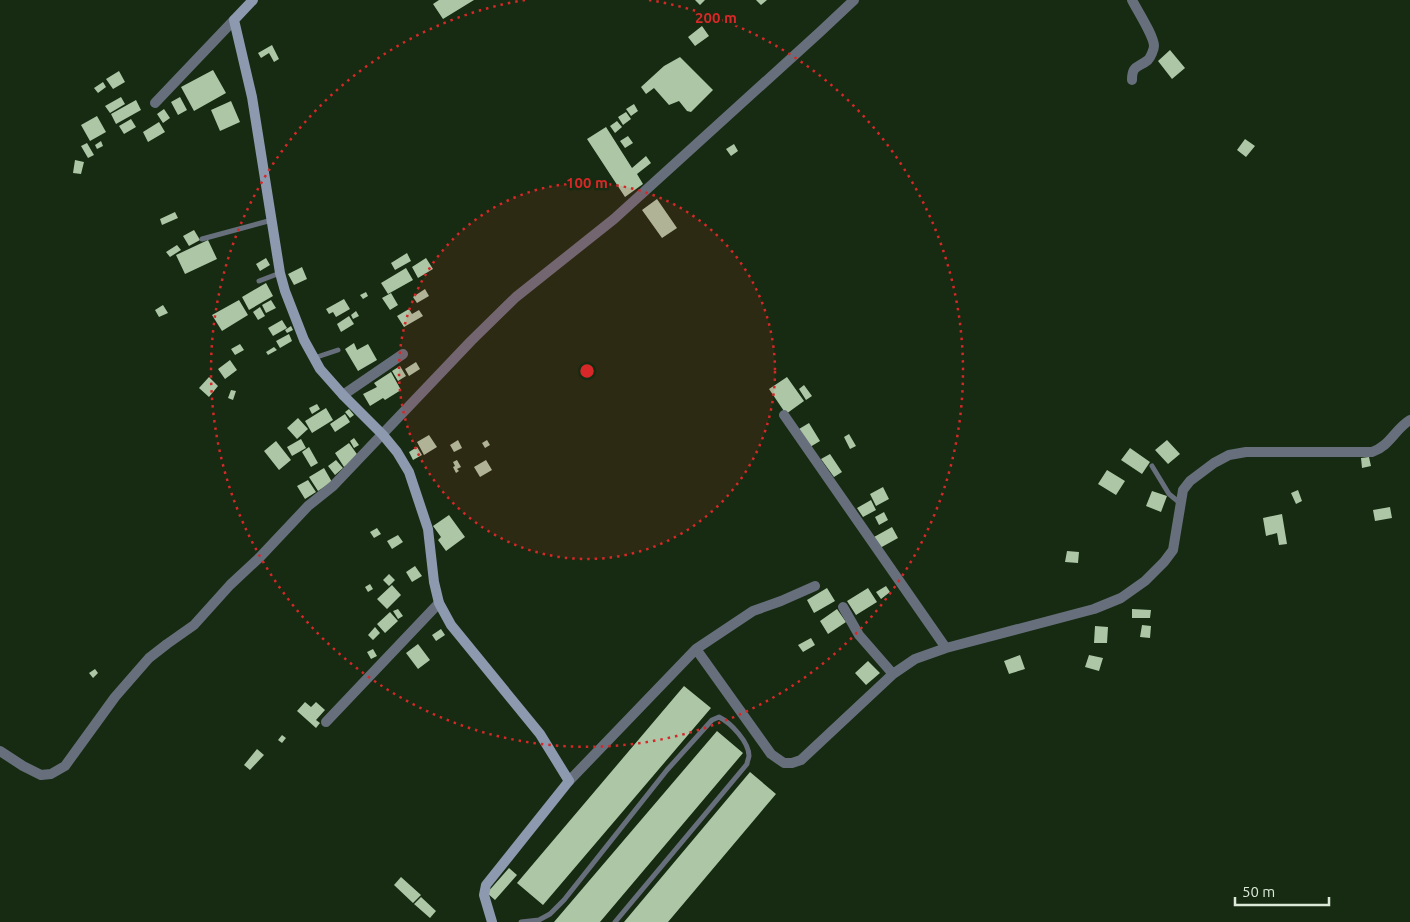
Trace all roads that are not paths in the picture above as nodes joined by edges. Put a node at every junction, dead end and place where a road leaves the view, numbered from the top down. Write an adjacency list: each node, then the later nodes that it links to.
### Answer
1 (253, 0): 4 (street)
2 (854, 0): 17 (street)
3 (1132, 0): 5 (street)
4 (234, 20): 6 (street); 7 (street)
5 (1132, 80)
6 (156, 103)
7 (272, 220): 8 (lane); 9 (street)
8 (202, 239)
9 (280, 273): 10 (lane); 13 (street)
10 (260, 281)
11 (338, 350): 13 (lane)
12 (403, 354): 14 (street)
13 (314, 358): 14 (street)
14 (343, 395): 17 (street)
15 (784, 415): 23 (street)
16 (1410, 420): 19 (street)
17 (383, 434): 21 (street); 27 (street)
18 (1152, 466): 19 (lane)
19 (1181, 504): 23 (street)
20 (816, 586): 24 (street)
21 (439, 603): 26 (street); 28 (street)
22 (843, 607): 25 (street)
23 (946, 648): 25 (street)
24 (696, 649): 25 (street); 28 (street)
25 (893, 674)
26 (326, 722)
27 (0, 751)
28 (569, 781): 30 (street)
29 (539, 921): 31 (lane); 32 (lane)
30 (492, 922)
31 (521, 922)
32 (615, 922)

